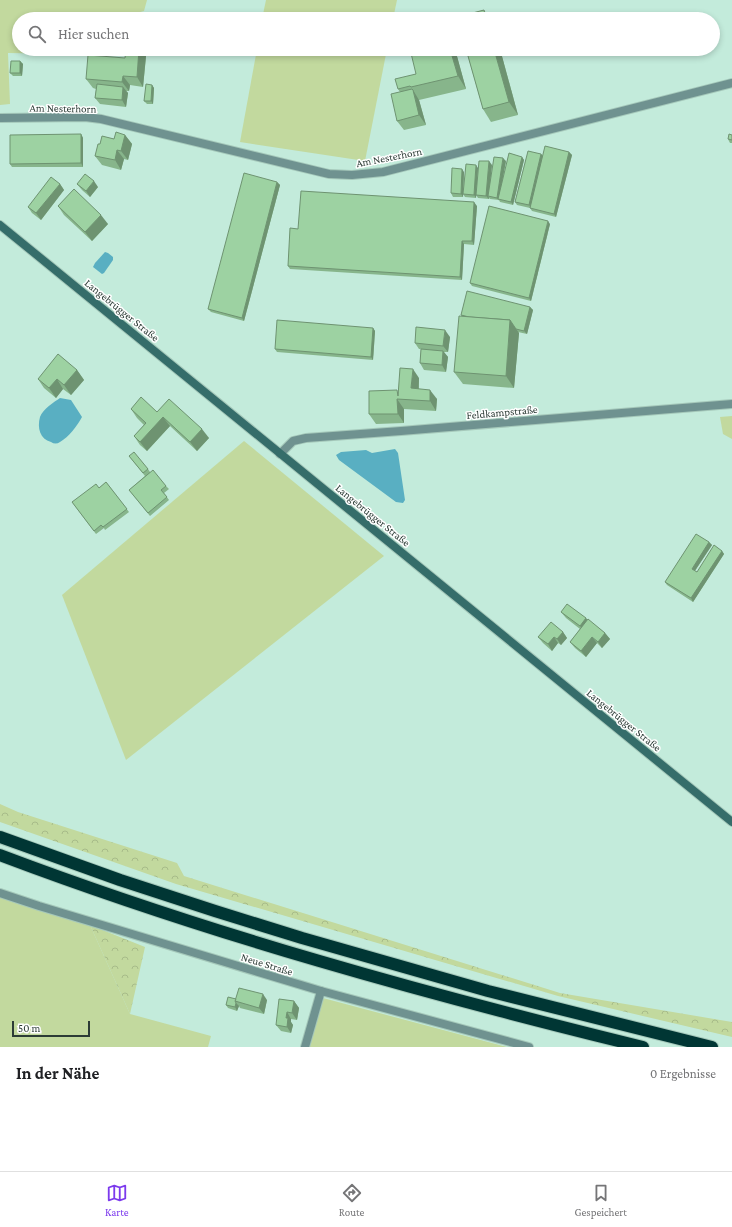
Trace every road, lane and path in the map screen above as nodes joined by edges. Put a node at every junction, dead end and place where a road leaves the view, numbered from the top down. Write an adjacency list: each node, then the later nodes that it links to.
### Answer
1 (732, 83): 2 (street, Am Nesterhorn)
2 (0, 118)
3 (0, 225): 5 (street, Langebrügger Straße)
4 (732, 404): 5 (street, Feldkampstraße)
5 (280, 454): 6 (street, Langebrügger Straße)
6 (732, 822)
7 (0, 837): 14 (highway)
8 (0, 855): 13 (highway)
9 (0, 893): 10 (street, Neue Straße)
10 (321, 992): 11 (street); 12 (street, Neue Straße)
11 (305, 1047)
12 (529, 1047)
13 (643, 1047)
14 (712, 1047)

